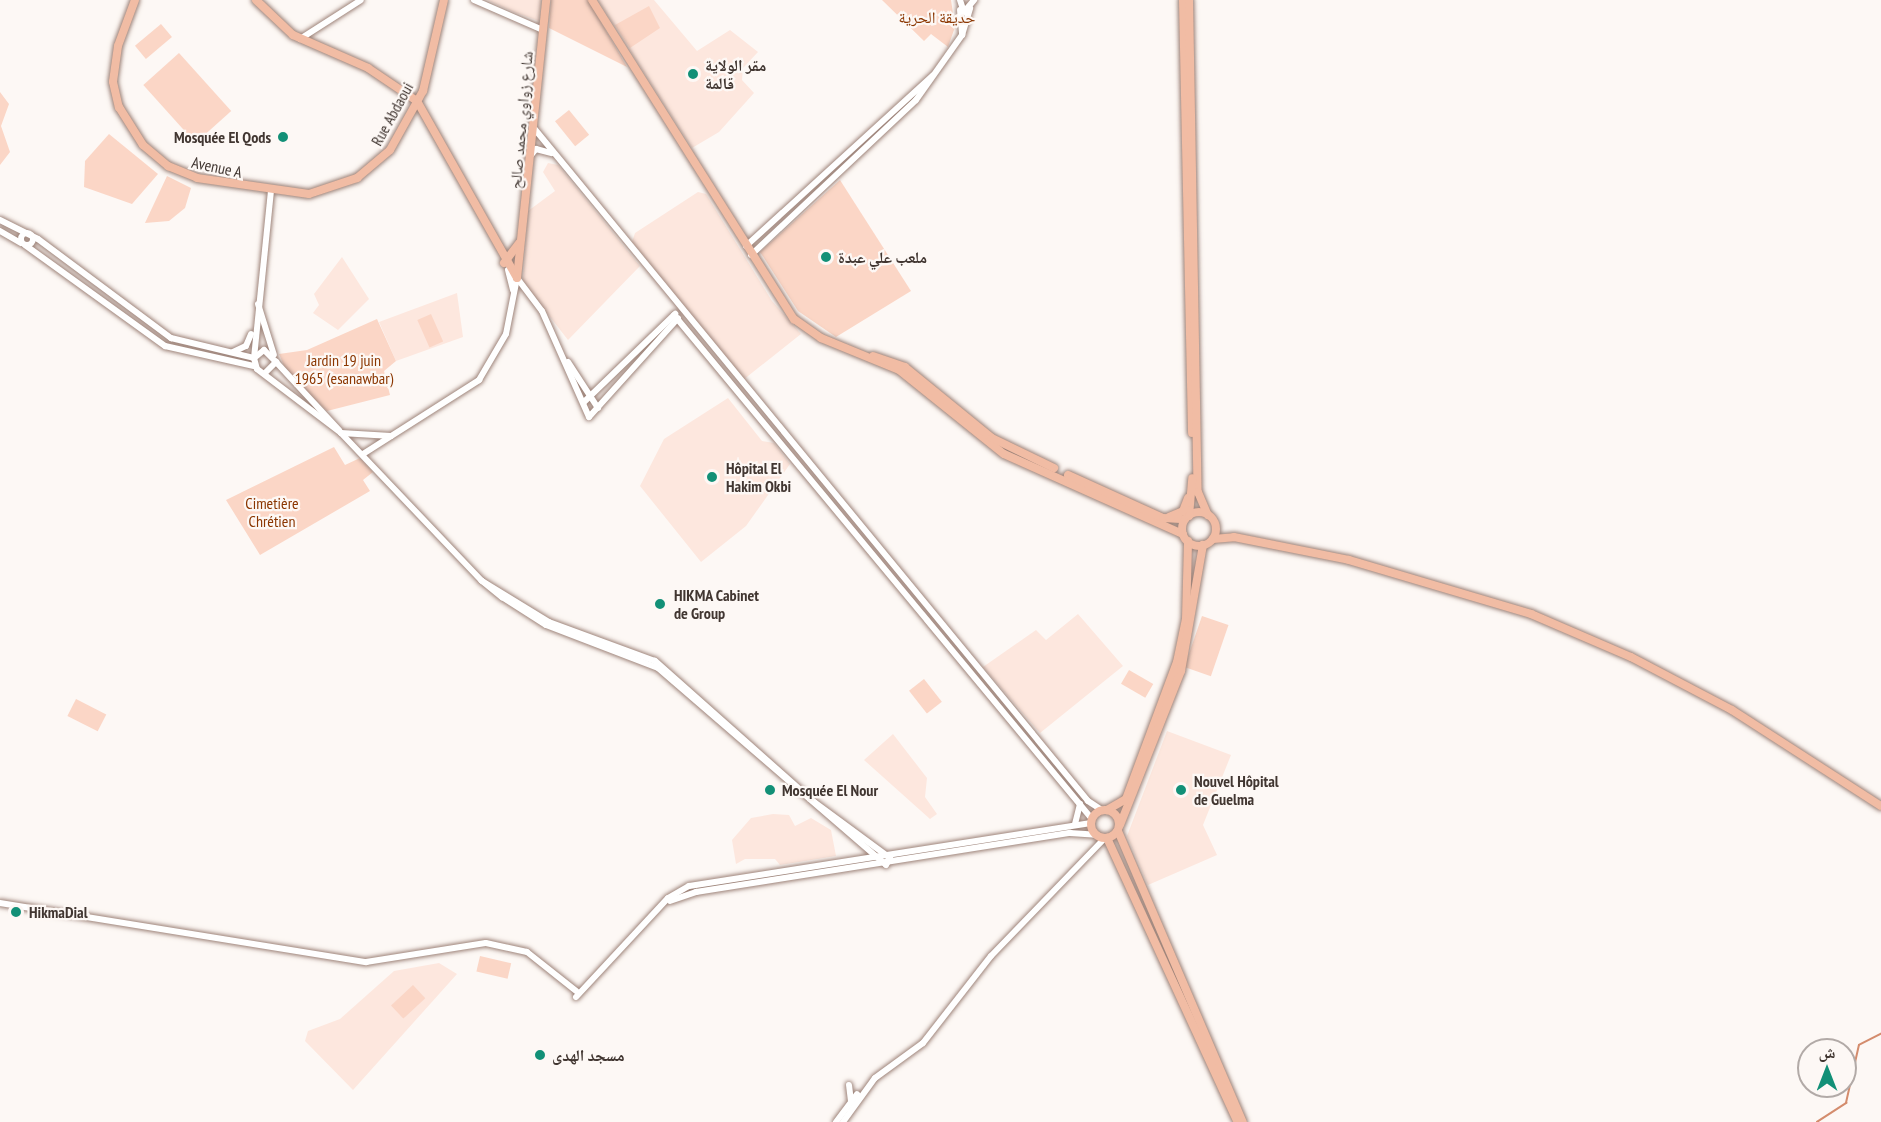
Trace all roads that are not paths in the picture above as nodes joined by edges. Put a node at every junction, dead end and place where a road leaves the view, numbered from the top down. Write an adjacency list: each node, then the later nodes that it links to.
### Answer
1 (135, 0): 20 (main road, Avenue A)
2 (256, 0): 14 (main road)
3 (361, 0): 14 (street)
4 (444, 0): 16 (main road, Rue Abdaoui)
5 (474, 0): 12 (street)
6 (546, 0): 12 (main road, شارع زواوي محمد صالح)
7 (592, 0): 26 (main road)
8 (1183, 0): 53 (main road)
9 (1190, 0): 54 (main road)
10 (958, 3): 11 (street); 13 (street)
11 (971, 3): 13 (street)
12 (543, 30): 17 (main road, شارع زواوي محمد صالح)
13 (962, 35): 15 (street)
14 (300, 39): 16 (main road)
15 (936, 73): 26 (street); 29 (street)
16 (417, 101): 20 (main road, Rue Abdaoui); 27 (main road)
17 (533, 127): 18 (street); 19 (main road, شارع زواوي محمد صالح)
18 (552, 154): 19 (street); 36 (street)
19 (531, 155): 24 (main road, شارع زواوي محمد صالح)
20 (271, 191): 35 (street)
21 (0, 220): 23 (street)
22 (0, 231): 25 (street)
23 (30, 234): 25 (street); 40 (street)
24 (520, 242): 28 (main road); 30 (main road, شارع زواوي محمد صالح)
25 (23, 244): 45 (street)
26 (745, 247): 29 (main road)
27 (499, 250): 28 (main road); 31 (main road)
28 (510, 255): 30 (main road); 31 (main road)
29 (751, 255): 42 (main road)
30 (519, 260): 32 (main road, شارع زواوي محمد صالح)
31 (506, 267): 32 (main road); 34 (street)
32 (517, 278): 33 (street); 34 (street)
33 (528, 293): 34 (street); 39 (street)
34 (513, 299): 51 (street)
35 (257, 301): 38 (street); 41 (street)
36 (681, 311): 37 (street); 65 (street)
37 (675, 317): 47 (street); 49 (street); 63 (street)
38 (255, 321): 40 (street); 43 (street)
39 (560, 352): 47 (street); 48 (street)
40 (228, 353): 43 (street)
41 (274, 355): 43 (street); 44 (street)
42 (866, 355): 55 (main road); 59 (main road)
43 (254, 358): 45 (street)
44 (276, 362): 46 (street); 50 (street)
45 (255, 366): 46 (street)
46 (265, 373): 50 (street)
47 (592, 393): 48 (street); 49 (street)
48 (584, 402): 49 (street)
49 (598, 408)
50 (341, 433): 51 (street); 52 (street)
51 (392, 436): 52 (street)
52 (363, 454): 62 (street)
53 (1192, 467): 55 (main road); 56 (main road)
54 (1208, 515): 56 (main road); 57 (main road)
55 (1163, 518): 56 (main road)
56 (1187, 518): 59 (main road)
57 (1215, 522): 58 (main road); 60 (main road)
58 (1234, 537): 60 (main road); 64 (main road)
59 (1186, 538): 61 (main road); 65 (main road)
60 (1213, 539): 61 (main road)
61 (1203, 545): 68 (main road)
62 (482, 581): 71 (street); 72 (street)
63 (1079, 801): 66 (street); 67 (street)
64 (1881, 806)
65 (1104, 810): 66 (main road); 68 (main road)
66 (1091, 821): 67 (street); 69 (main road)
67 (1071, 827): 71 (street)
68 (1119, 828): 70 (main road); 80 (main road)
69 (1096, 835): 70 (main road); 72 (street)
70 (1106, 838): 78 (street); 79 (main road)
71 (890, 858): 72 (street)
72 (884, 862): 73 (street)
73 (0, 903)
74 (849, 1084): 76 (street)
75 (858, 1094): 76 (street)
76 (851, 1102): 77 (street)
77 (836, 1122)
78 (843, 1122)
79 (1238, 1122)
80 (1243, 1122)

